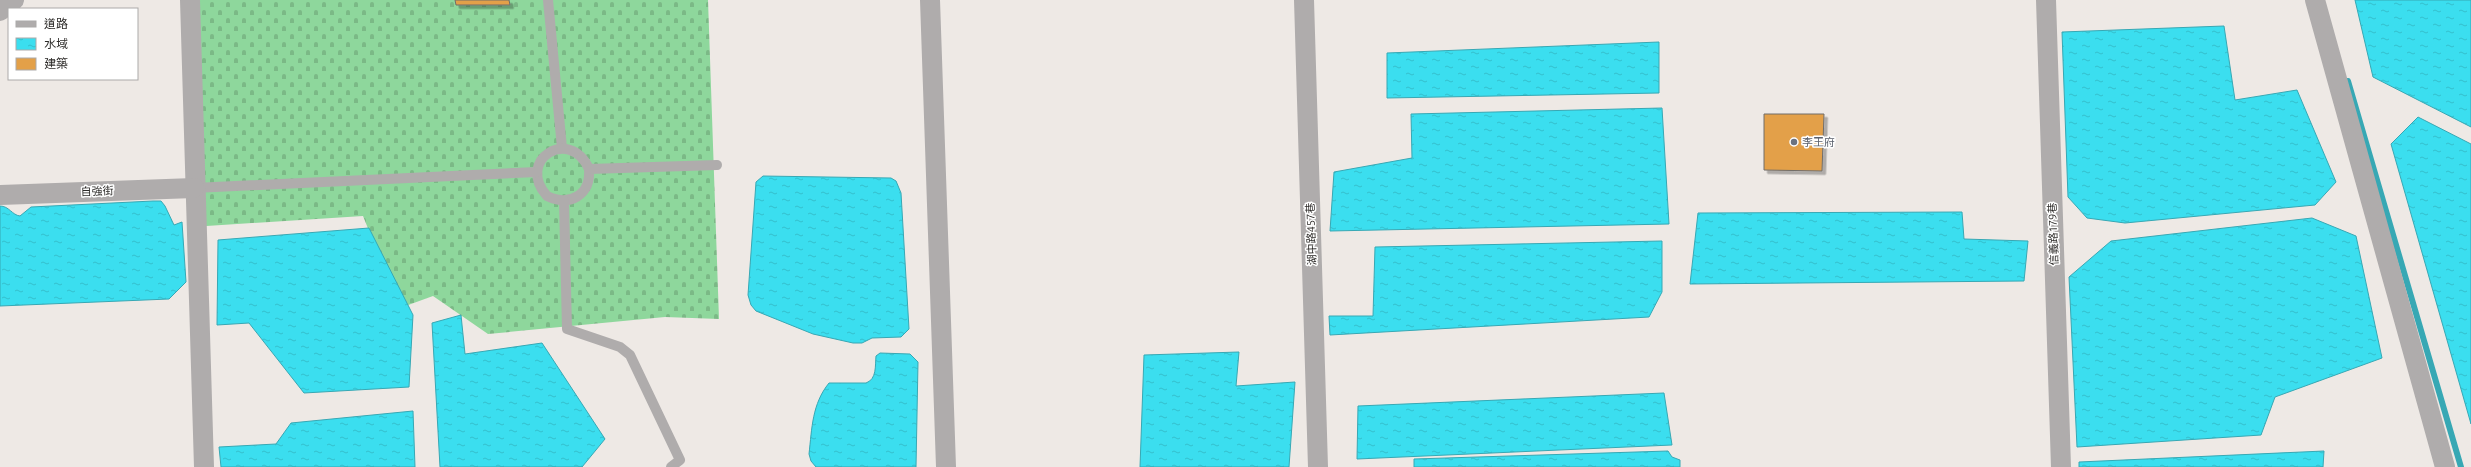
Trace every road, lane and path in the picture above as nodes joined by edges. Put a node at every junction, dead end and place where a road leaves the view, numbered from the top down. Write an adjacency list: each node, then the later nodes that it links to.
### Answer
1 (14, 0): 8 (street)
2 (190, 0): 13 (street)
3 (548, 0): 9 (lane)
4 (930, 0): 18 (street)
5 (1304, 0): 19 (street, 湖中路457巷)
6 (2046, 0): 20 (street, 信義路179巷)
7 (2315, 0): 21 (street)
8 (0, 11)
9 (562, 148): 11 (lane); 12 (lane)
10 (717, 165): 11 (lane)
11 (589, 169): 15 (lane)
12 (537, 172): 13 (lane); 15 (lane)
13 (194, 188): 14 (street, 自強街); 16 (street)
14 (0, 195)
15 (564, 201): 17 (lane)
16 (204, 467)
17 (671, 467)
18 (946, 467)
19 (1318, 467)
20 (2061, 467)
21 (2445, 467)

